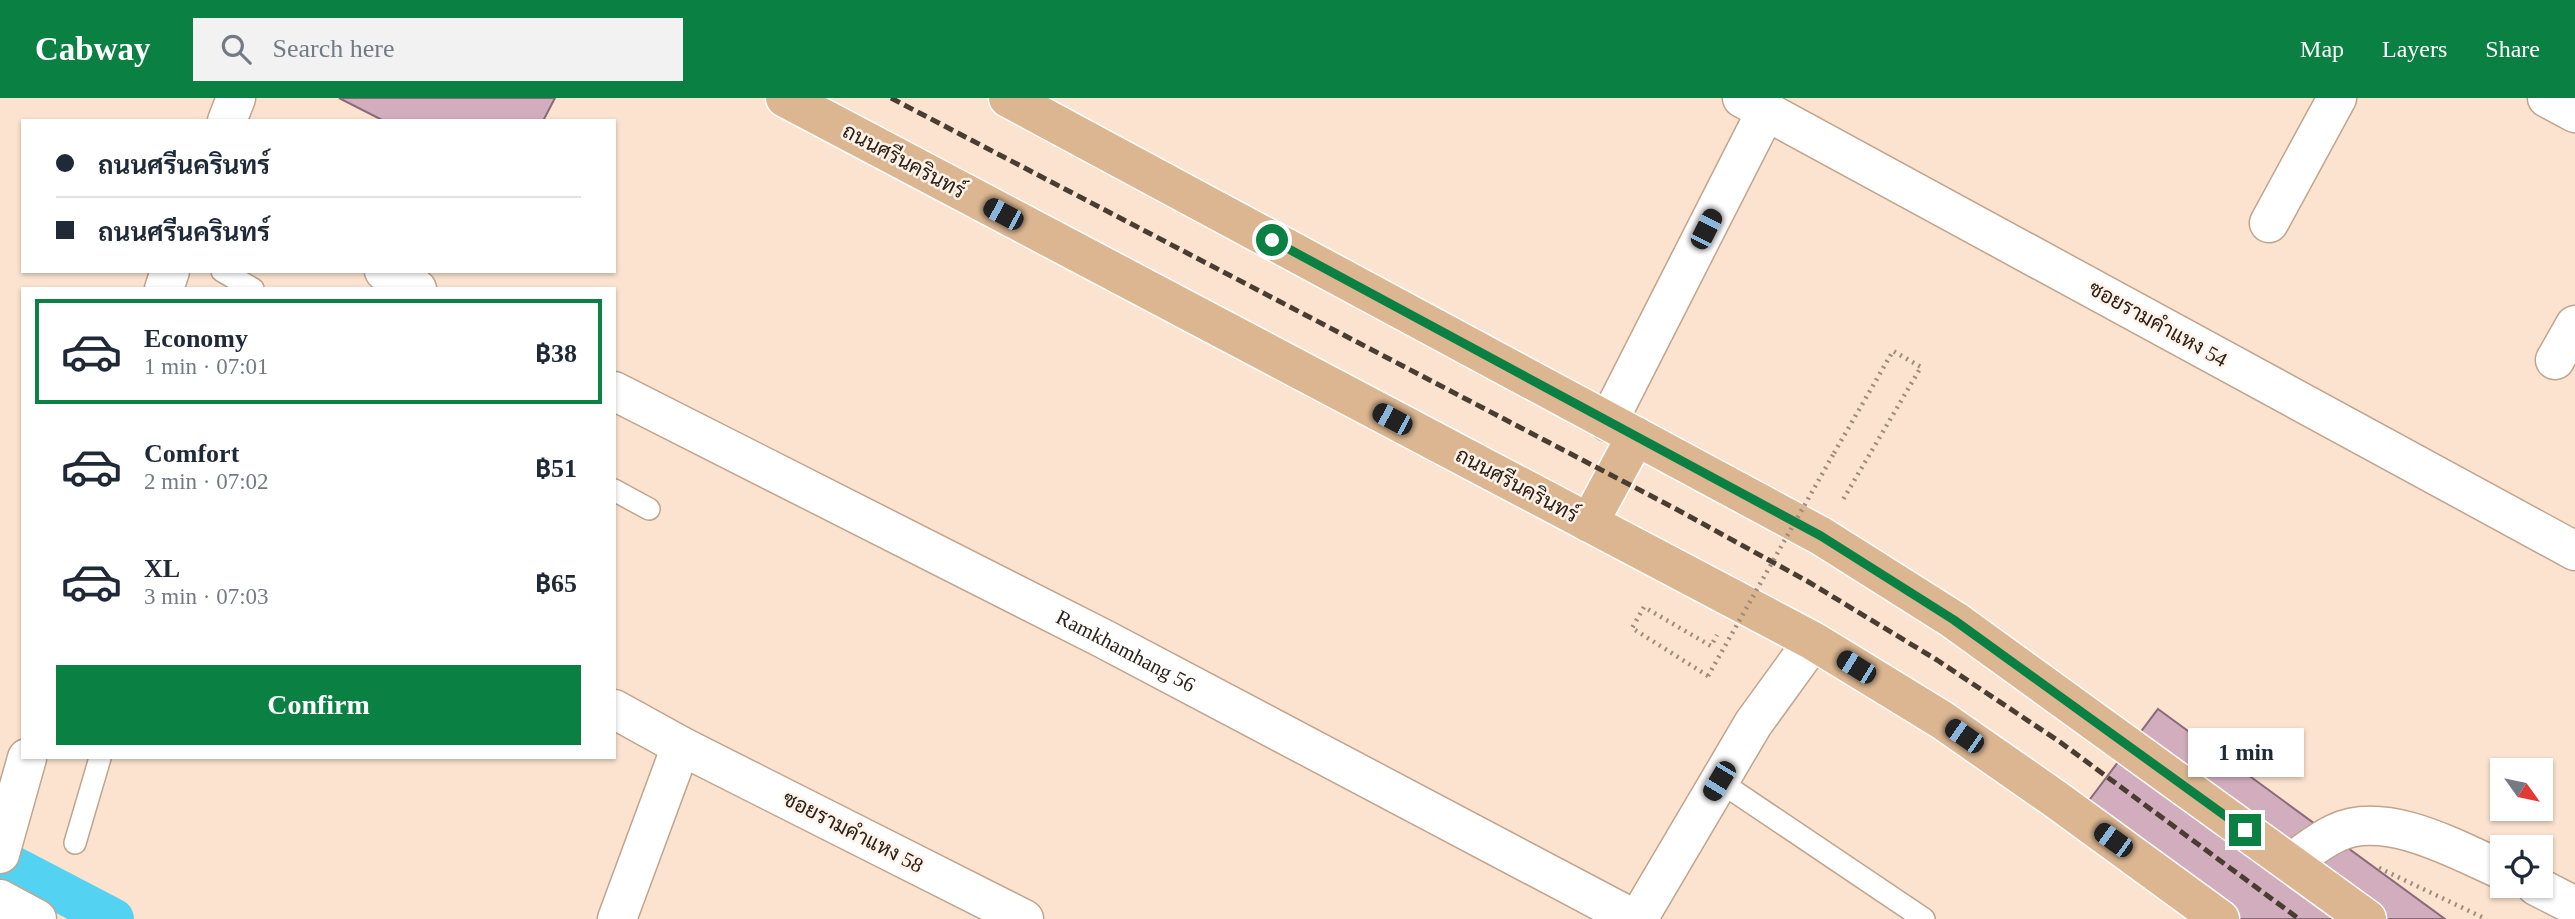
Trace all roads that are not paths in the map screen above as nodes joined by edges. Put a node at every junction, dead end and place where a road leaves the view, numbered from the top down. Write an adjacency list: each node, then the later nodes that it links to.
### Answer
1 (236, 98): 8 (street)
2 (785, 98): 20 (main road, ถนนศรีนครินทร์)
3 (1009, 98): 17 (main road)
4 (2337, 98): 9 (street)
5 (2547, 98): 7 (street)
6 (1754, 104): 17 (street); 21 (street, ซอยรามคำแหง 54)
7 (2575, 113)
8 (228, 119)
9 (2269, 223)
10 (225, 273): 12 (lane)
11 (388, 273): 13 (street)
12 (250, 287)
13 (413, 287)
14 (2575, 325): 15 (street)
15 (2555, 360)
16 (616, 392): 38 (street, Ramkhamhang 56)
17 (1622, 429): 20 (main road); 30 (main road)
18 (616, 491): 19 (lane)
19 (649, 509)
20 (1588, 523): 22 (main road, ถนนศรีนครินทร์)
21 (2575, 551)
22 (1813, 641): 27 (street); 40 (main road, ถนนศรีนครินทร์)
23 (616, 710): 24 (street, ซอยรามคำแหง 58)
24 (681, 746): 36 (street); 37 (street, ซอยรามคำแหง 58)
25 (27, 759): 28 (street)
26 (100, 759): 29 (lane)
27 (1719, 781): 38 (street); 39 (lane)
28 (3, 841)
29 (75, 843)
30 (2290, 863): 31 (street); 41 (main road)
31 (2490, 865)
32 (2553, 895): 34 (street)
33 (0, 899): 35 (street)
34 (2575, 906)
35 (37, 919)
36 (617, 919)
37 (1024, 919)
38 (1636, 919)
39 (1924, 919)
40 (2220, 919)
41 (2367, 919)

